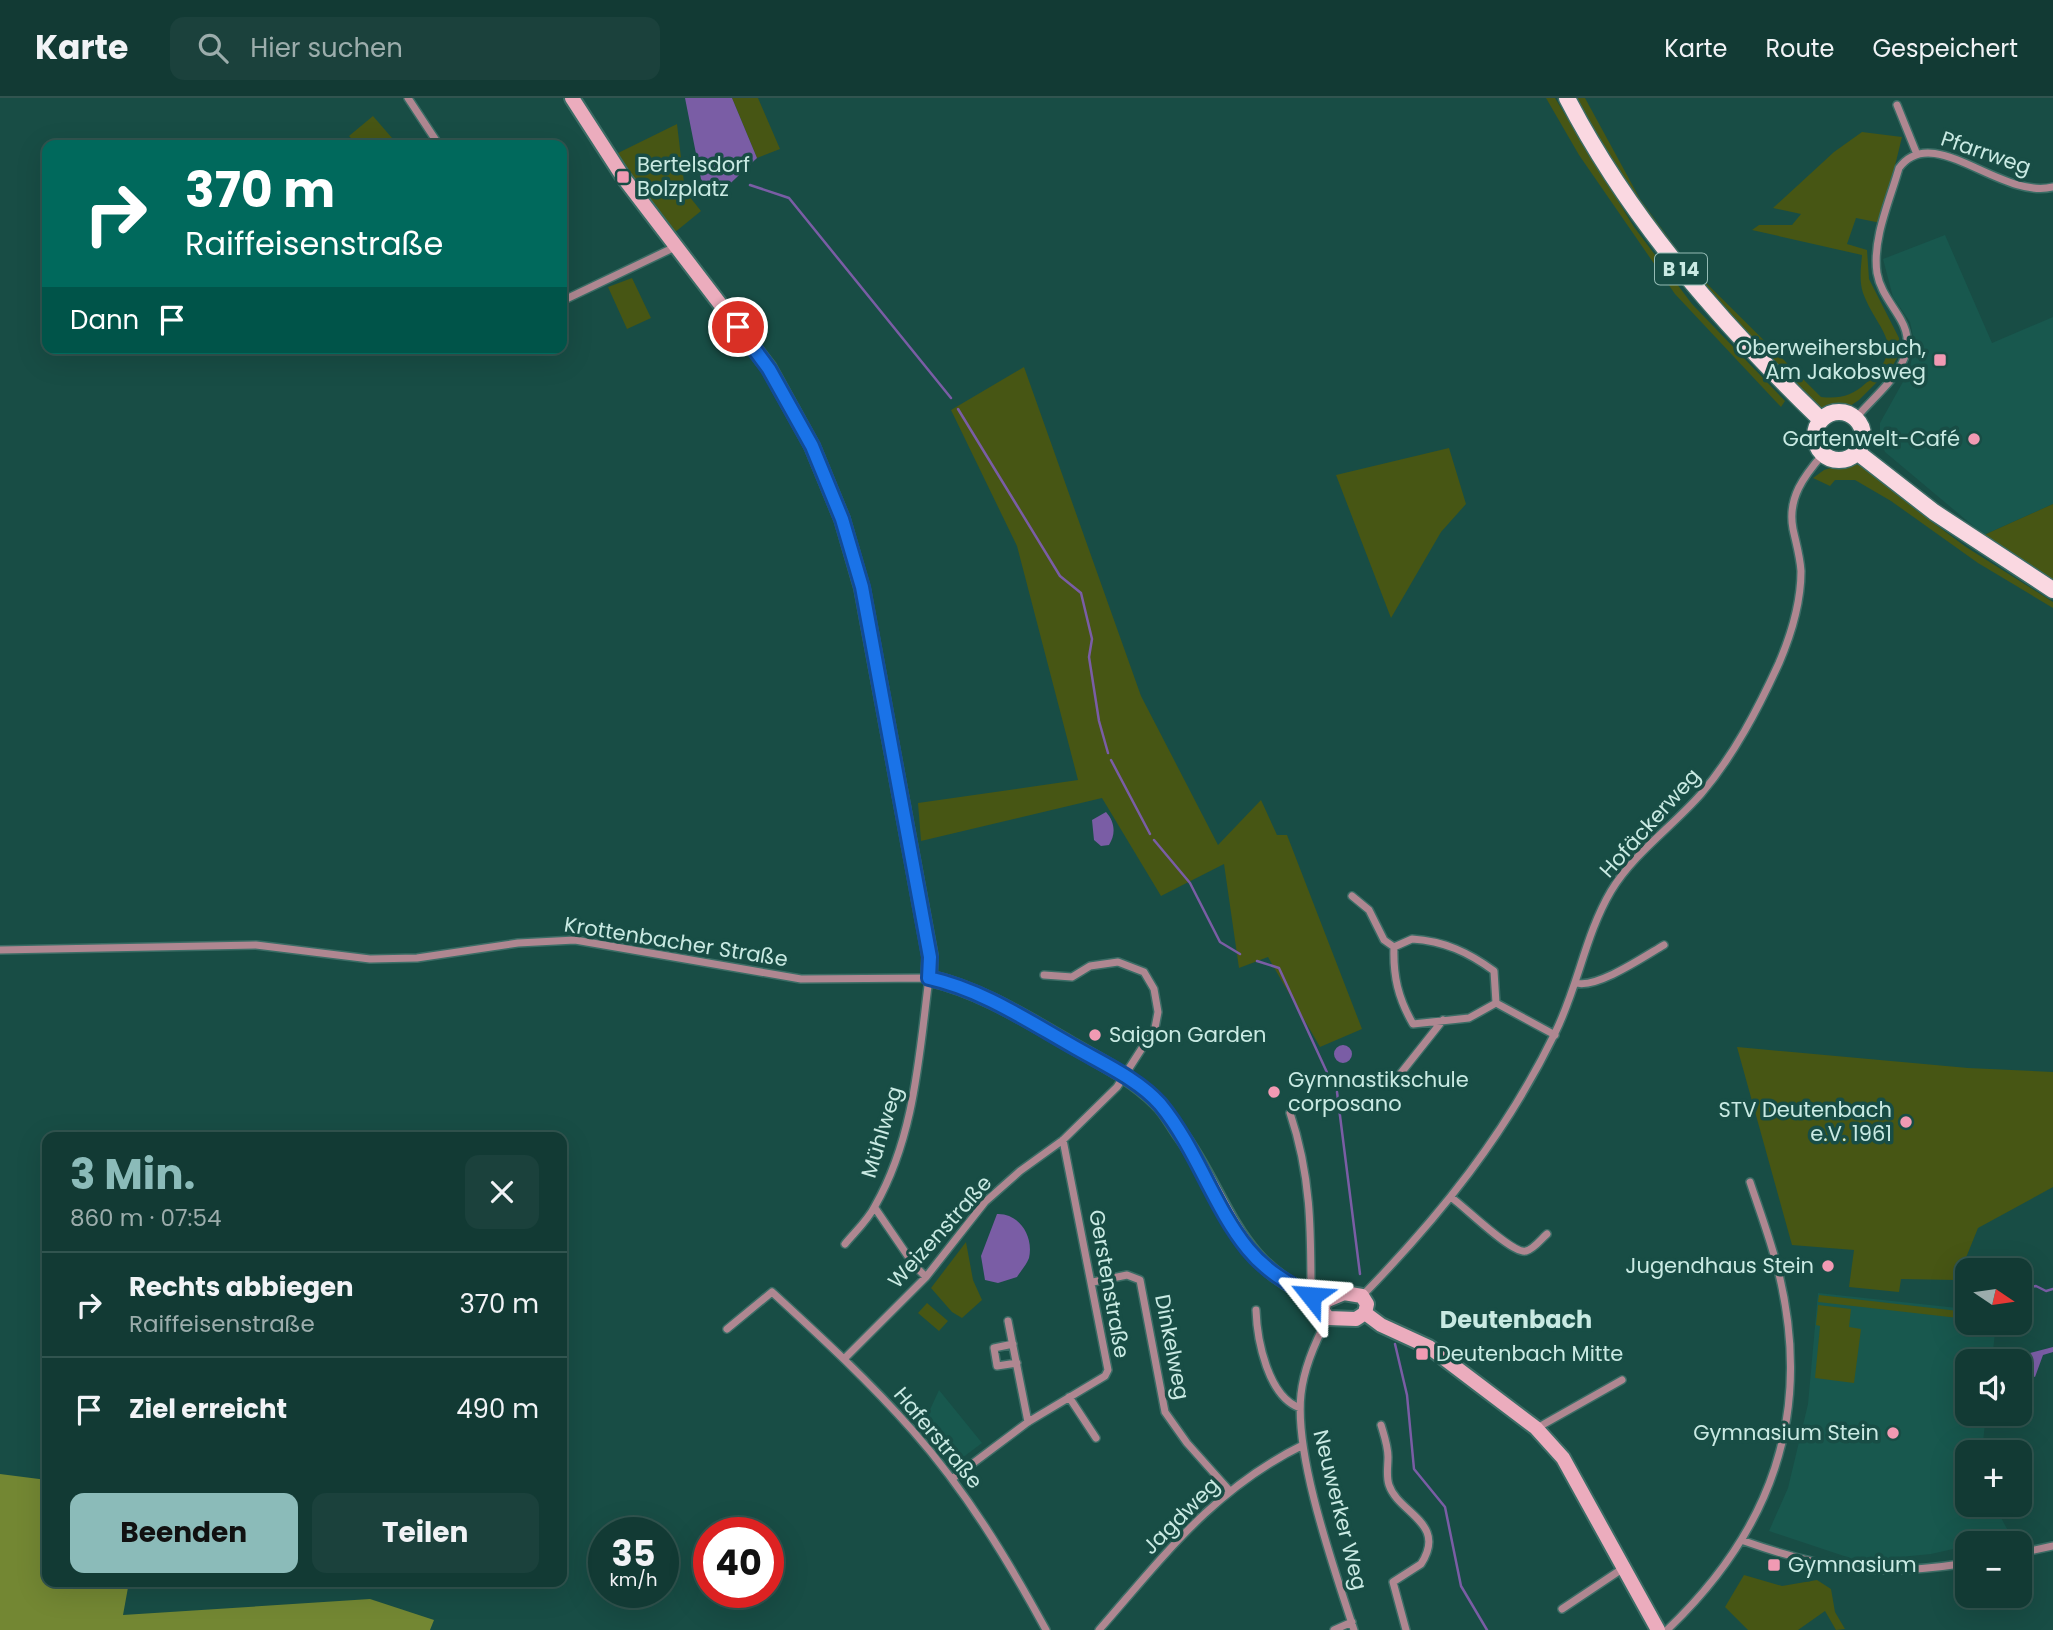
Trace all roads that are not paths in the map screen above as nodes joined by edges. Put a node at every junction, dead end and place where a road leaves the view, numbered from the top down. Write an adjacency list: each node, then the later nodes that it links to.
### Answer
1 (408, 98): 5 (street)
2 (572, 98): 8 (street)
3 (1567, 98): 11 (main road, B 14)
4 (1897, 105): 6 (street, Pfarrweg)
5 (436, 140)
6 (1916, 152): 7 (street, Pfarrweg); 10 (street)
7 (2053, 187)
8 (675, 247): 9 (street); 20 (street)
9 (567, 298)
10 (1856, 418): 11 (main road); 12 (main road)
11 (1821, 420): 13 (main road)
12 (1857, 452): 13 (main road); 14 (main road)
13 (1823, 454): 21 (street, Hofäckerweg)
14 (2053, 590)
15 (1352, 896): 17 (street)
16 (1664, 946): 21 (street)
17 (1394, 947): 22 (street); 23 (street)
18 (0, 950): 20 (street, Krottenbacher Straße)
19 (1044, 975): 25 (street, Weizenstraße)
20 (929, 978): 25 (street); 31 (street, Mühlweg)
21 (1576, 983): 24 (street, Hofäckerweg)
22 (1496, 1003): 23 (street); 24 (street)
23 (1443, 1020): 26 (street)
24 (1555, 1035): 30 (street, Hofäckerweg)
25 (1124, 1075): 28 (street, Weizenstraße); 37 (street)
26 (1397, 1078)
27 (1290, 1112): 37 (street)
28 (1063, 1140): 34 (street, Weizenstraße); 35 (street, Gerstenstraße)
29 (1750, 1182): 56 (street)
30 (1452, 1198): 32 (street); 36 (street, Hofäckerweg)
31 (875, 1208): 33 (street, Mühlweg); 34 (street)
32 (1547, 1234)
33 (845, 1244)
34 (926, 1277): 44 (street, Weizenstraße)
35 (1093, 1282): 47 (street, Gerstenstraße); 55 (street, Dinkelweg)
36 (1362, 1296): 37 (street); 39 (street)
37 (1318, 1298): 40 (street)
38 (1256, 1310): 48 (street)
39 (1364, 1313): 40 (street); 51 (street)
40 (1328, 1318): 48 (street, Neuwerker Weg)
41 (1008, 1321): 43 (street)
42 (727, 1329): 44 (street, Haferstraße)
43 (1013, 1344): 45 (street); 45 (street)
44 (845, 1358): 54 (street, Haferstraße)
45 (1017, 1363): 49 (street)
46 (1622, 1380): 51 (street)
47 (1069, 1397): 49 (street, Gerstenstraße); 52 (street)
48 (1300, 1408): 53 (street, Neuwerker Weg)
49 (1028, 1422): 54 (street, Gerstenstraße)
50 (1381, 1425): 66 (street)
51 (1536, 1428): 60 (street)
52 (1096, 1438)
53 (1303, 1445): 55 (street, Jagdweg); 62 (street, Neuwerker Weg)
54 (952, 1479): 63 (street, Haferstraße)
55 (1229, 1490): 64 (street, Jagdweg)
56 (1744, 1541): 59 (street); 68 (street)
57 (2053, 1546): 58 (street)
58 (2032, 1550)
59 (1955, 1564)
60 (1622, 1569): 61 (street); 67 (street)
61 (1562, 1609)
62 (1353, 1626): 65 (street)
63 (1046, 1630)
64 (1099, 1630)
65 (1334, 1630)
66 (1406, 1630)
67 (1658, 1630)
68 (1667, 1630)

